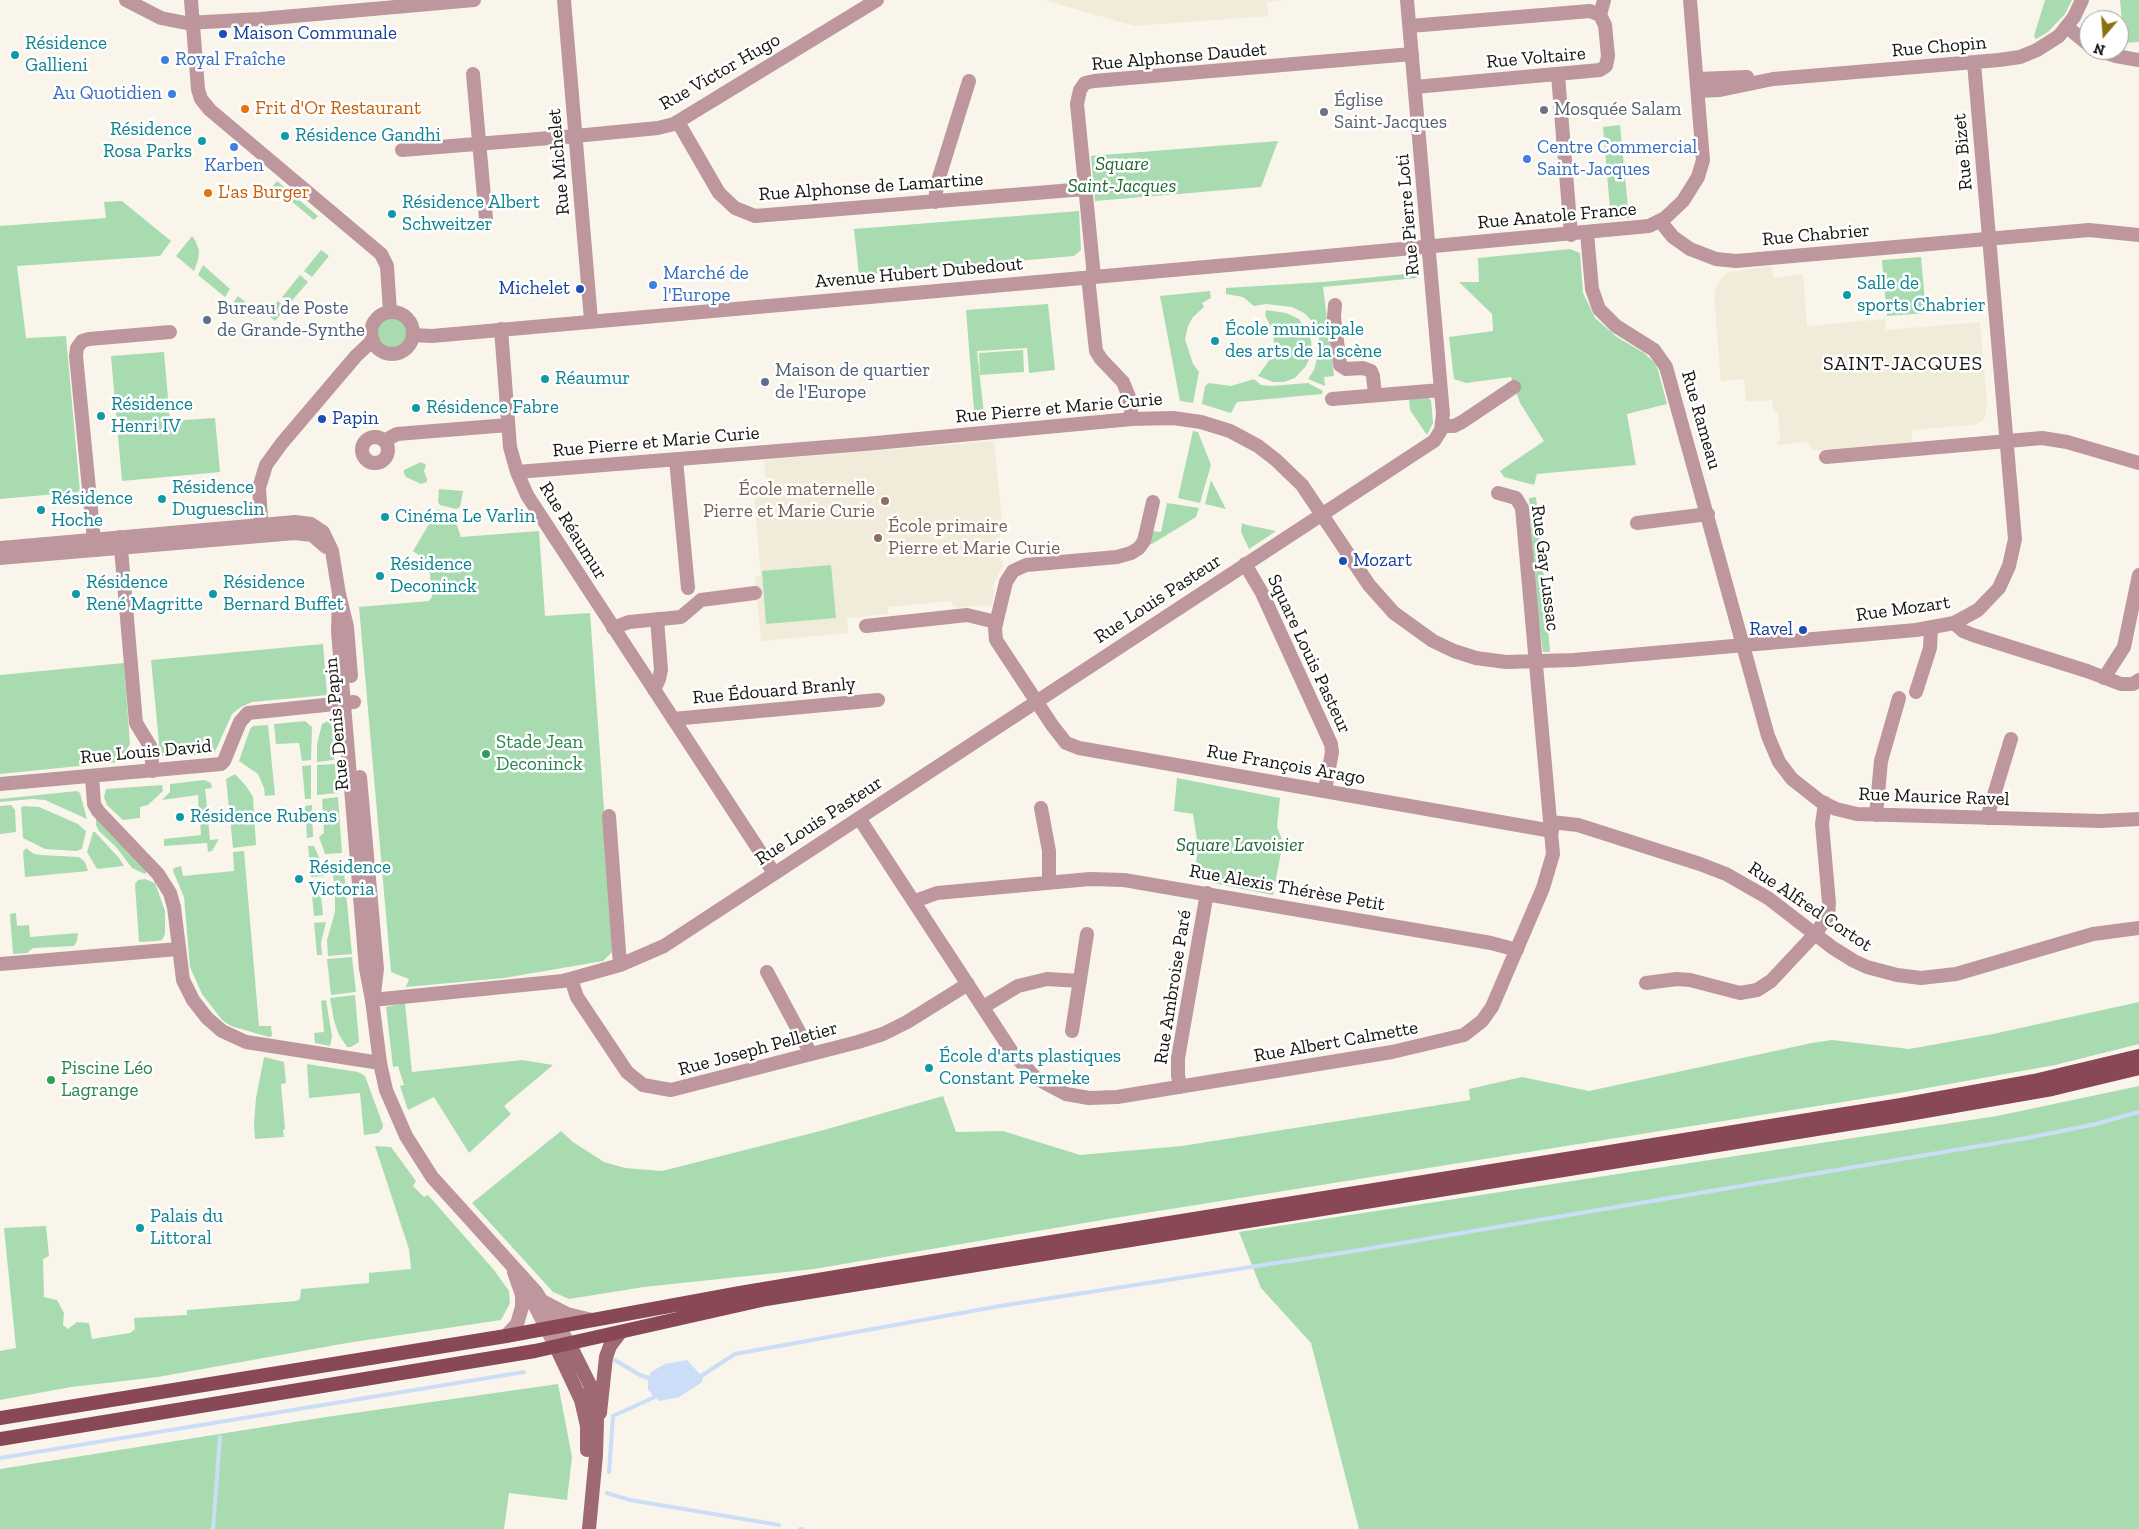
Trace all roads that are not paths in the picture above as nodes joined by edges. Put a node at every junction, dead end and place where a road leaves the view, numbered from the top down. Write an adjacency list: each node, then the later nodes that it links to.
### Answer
1 (126, 0): 11 (street)
2 (191, 0): 11 (street)
3 (474, 0): 11 (street)
4 (564, 0): 23 (street, Rue Michelet)
5 (877, 0): 22 (street, Rue Victor Hugo)
6 (1408, 0): 12 (street, Rue Pierre Loti)
7 (1604, 0): 10 (street)
8 (1690, 0): 20 (street, Rue Anatole France)
9 (2082, 0): 13 (street, Rue Chopin)
10 (1600, 15): 12 (street); 18 (street, Rue Voltaire)
11 (192, 23): 37 (street)
12 (1410, 26): 15 (street, Rue Pierre Loti)
13 (2068, 27): 14 (street); 16 (street, Rue Chopin)
14 (2079, 36)
15 (1412, 54): 21 (street, Rue Pierre Loti); 26 (street, Rue Alphonse Daudet)
16 (1974, 63): 20 (street, Rue Chopin); 33 (street, Rue Bizet)
17 (473, 74): 24 (street)
18 (1558, 75): 21 (street, Rue Voltaire); 31 (street)
19 (969, 81): 27 (street)
20 (1697, 85): 29 (street, Rue Anatole France)
21 (1415, 87): 34 (street, Rue Pierre Loti)
22 (678, 122): 23 (street, Rue Victor Hugo); 27 (street, Rue Alphonse de Lamartine)
23 (575, 136): 24 (street, Rue Victor Hugo); 38 (street, Rue Michelet)
24 (479, 144): 25 (street, Rue Victor Hugo); 28 (street)
25 (402, 150)
26 (1085, 189): 27 (street, Rue Alphonse de Lamartine); 35 (street, Rue Alphonse Daudet)
27 (935, 202)
28 (486, 219)
29 (1660, 221): 30 (street, Rue Anatole France); 33 (street, Rue Chabrier)
30 (1587, 233): 31 (street, Rue Anatole France); 59 (street, Rue Rameau)
31 (1571, 234): 34 (street, Rue Anatole France)
32 (2139, 235): 33 (street)
33 (1989, 238): 50 (street, Rue Mozart)
34 (1429, 246): 35 (street, Avenue Hubert Dubedout); 44 (street, Rue Pierre Loti)
35 (1091, 277): 38 (street, Avenue Hubert Dubedout); 47 (street, Rue Alphonse Daudet)
36 (1335, 305): 45 (street)
37 (390, 312): 41 (street); 42 (street)
38 (591, 320): 39 (street, Avenue Hubert Dubedout)
39 (501, 329): 41 (street, Avenue Hubert Dubedout); 48 (street, Rue Réaumur)
40 (170, 332): 63 (street)
41 (413, 336): 42 (street)
42 (373, 340): 61 (street)
43 (1514, 388): 49 (street)
44 (1441, 390): 45 (street); 49 (street, Rue Pierre Loti)
45 (1376, 395): 46 (street)
46 (1332, 399)
47 (1132, 419): 53 (street, Rue Pierre et Marie Curie); 58 (street, Rue Pierre et Marie Curie)
48 (508, 425): 51 (street); 55 (street, Rue Réaumur)
49 (1443, 426): 58 (street, Rue Louis Pasteur)
50 (2008, 440): 52 (street); 54 (street); 72 (street, Rue Mozart)
51 (384, 441)
52 (1826, 457)
53 (676, 460): 55 (street, Rue Pierre et Marie Curie); 68 (street)
54 (2139, 464)
55 (517, 472): 74 (street, Rue Réaumur)
56 (1498, 493): 77 (street, Rue Gay Lussac)
57 (1153, 502): 71 (street, Rue François Arago)
58 (1323, 514): 66 (street, Rue Louis Pasteur); 77 (street, Rue Pierre et Marie Curie)
59 (1708, 514): 60 (street); 76 (street, Rue Rameau)
60 (1637, 523)
61 (262, 530): 62 (street, Rue Denis Papin); 85 (street, Rue Denis Papin)
62 (121, 542): 63 (street, Rue Denis Papin); 88 (street)
63 (94, 545): 64 (street); 65 (street)
64 (0, 548)
65 (0, 558)
66 (1245, 564): 84 (street, Rue Louis Pasteur); 91 (street, Square Louis Pasteur)
67 (2139, 575): 78 (street)
68 (688, 588)
69 (756, 593): 70 (street)
70 (657, 620): 74 (street); 80 (street)
71 (996, 622): 73 (street); 84 (street, Rue François Arago)
72 (1954, 623): 75 (street, Rue Mozart); 78 (street)
73 (866, 626)
74 (613, 628): 80 (street, Rue Réaumur)
75 (1931, 628): 76 (street, Rue Mozart); 81 (street)
76 (1744, 645): 77 (street, Rue Mozart); 92 (street, Rue Maurice Ravel)
77 (1537, 662): 99 (street, Rue Albert Calmette)
78 (2104, 678): 79 (street)
79 (2134, 682)
80 (654, 690): 86 (street, Rue Réaumur)
81 (1916, 692)
82 (1899, 698): 94 (street)
83 (878, 700): 86 (street, Rue Édouard Branly)
84 (1036, 701): 91 (street, Rue François Arago); 96 (street, Rue Louis Pasteur)
85 (349, 703): 88 (street, Rue Louis David); 116 (street, Rue Denis Papin)
86 (673, 719): 100 (street, Rue Réaumur)
87 (2011, 739): 97 (street)
88 (153, 770): 89 (street, Rue Louis David)
89 (92, 776): 90 (street, Rue Louis David); 107 (street)
90 (0, 784)
91 (1325, 790): 99 (street, Rue François Arago)
92 (1825, 803): 94 (street, Rue Maurice Ravel); 106 (street)
93 (1041, 808): 101 (street)
94 (1876, 815): 97 (street, Rue Maurice Ravel)
95 (609, 816): 110 (street)
96 (859, 818): 100 (street, Rue Louis Pasteur); 103 (street, Rue Albert Calmette)
97 (1987, 818): 98 (street, Rue Maurice Ravel)
98 (2139, 819)
99 (1551, 826): 106 (street, Rue Alfred Cortot); 108 (street, Rue Albert Calmette)
100 (774, 873): 110 (street, Rue Louis Pasteur)
101 (1049, 882): 102 (street, Rue Alexis Thérèse Petit); 103 (street, Rue Alexis Thérèse Petit)
102 (1207, 893): 108 (street, Rue Alexis Thérèse Petit); 123 (street, Rue Ambroise Paré)
103 (915, 901): 115 (street, Rue Albert Calmette)
104 (2139, 928): 106 (street, Rue Alfred Cortot)
105 (1087, 934): 113 (street)
106 (1815, 934): 114 (street)
107 (178, 949): 109 (street); 121 (street)
108 (1517, 950): 123 (street, Rue Albert Calmette)
109 (0, 964)
110 (620, 965): 112 (street, Rue Louis Pasteur)
111 (767, 972): 119 (street)
112 (571, 980): 116 (street, Rue Louis Pasteur); 119 (street, Rue Joseph Pelletier)
113 (1080, 981): 117 (street); 118 (street)
114 (1646, 983)
115 (968, 984): 117 (street, Rue Albert Calmette); 119 (street, Rue Joseph Pelletier)
116 (372, 1000): 121 (street, Rue Denis Papin)
117 (982, 1007): 123 (street, Rue Albert Calmette)
118 (1072, 1031)
119 (811, 1054)
120 (2139, 1056): 126 (main road)
121 (380, 1064): 124 (street, Rue Denis Papin)
122 (2139, 1068): 128 (main road)
123 (1180, 1087)
124 (510, 1264): 125 (street, Rue Denis Papin); 127 (street, Rue Denis Papin); 129 (street, Rue Denis Papin)
125 (543, 1301): 126 (street); 127 (street, Rue Denis Papin)
126 (595, 1320): 127 (main road)
127 (553, 1327): 129 (main road); 130 (street, Rue Denis Papin)
128 (620, 1333): 130 (main road); 132 (main road)
129 (506, 1336): 131 (main road)
130 (563, 1346): 132 (main road); 133 (main road); 134 (main road)
131 (0, 1418)
132 (597, 1431): 135 (main road)
133 (0, 1439)
134 (580, 1529)
135 (588, 1529)

